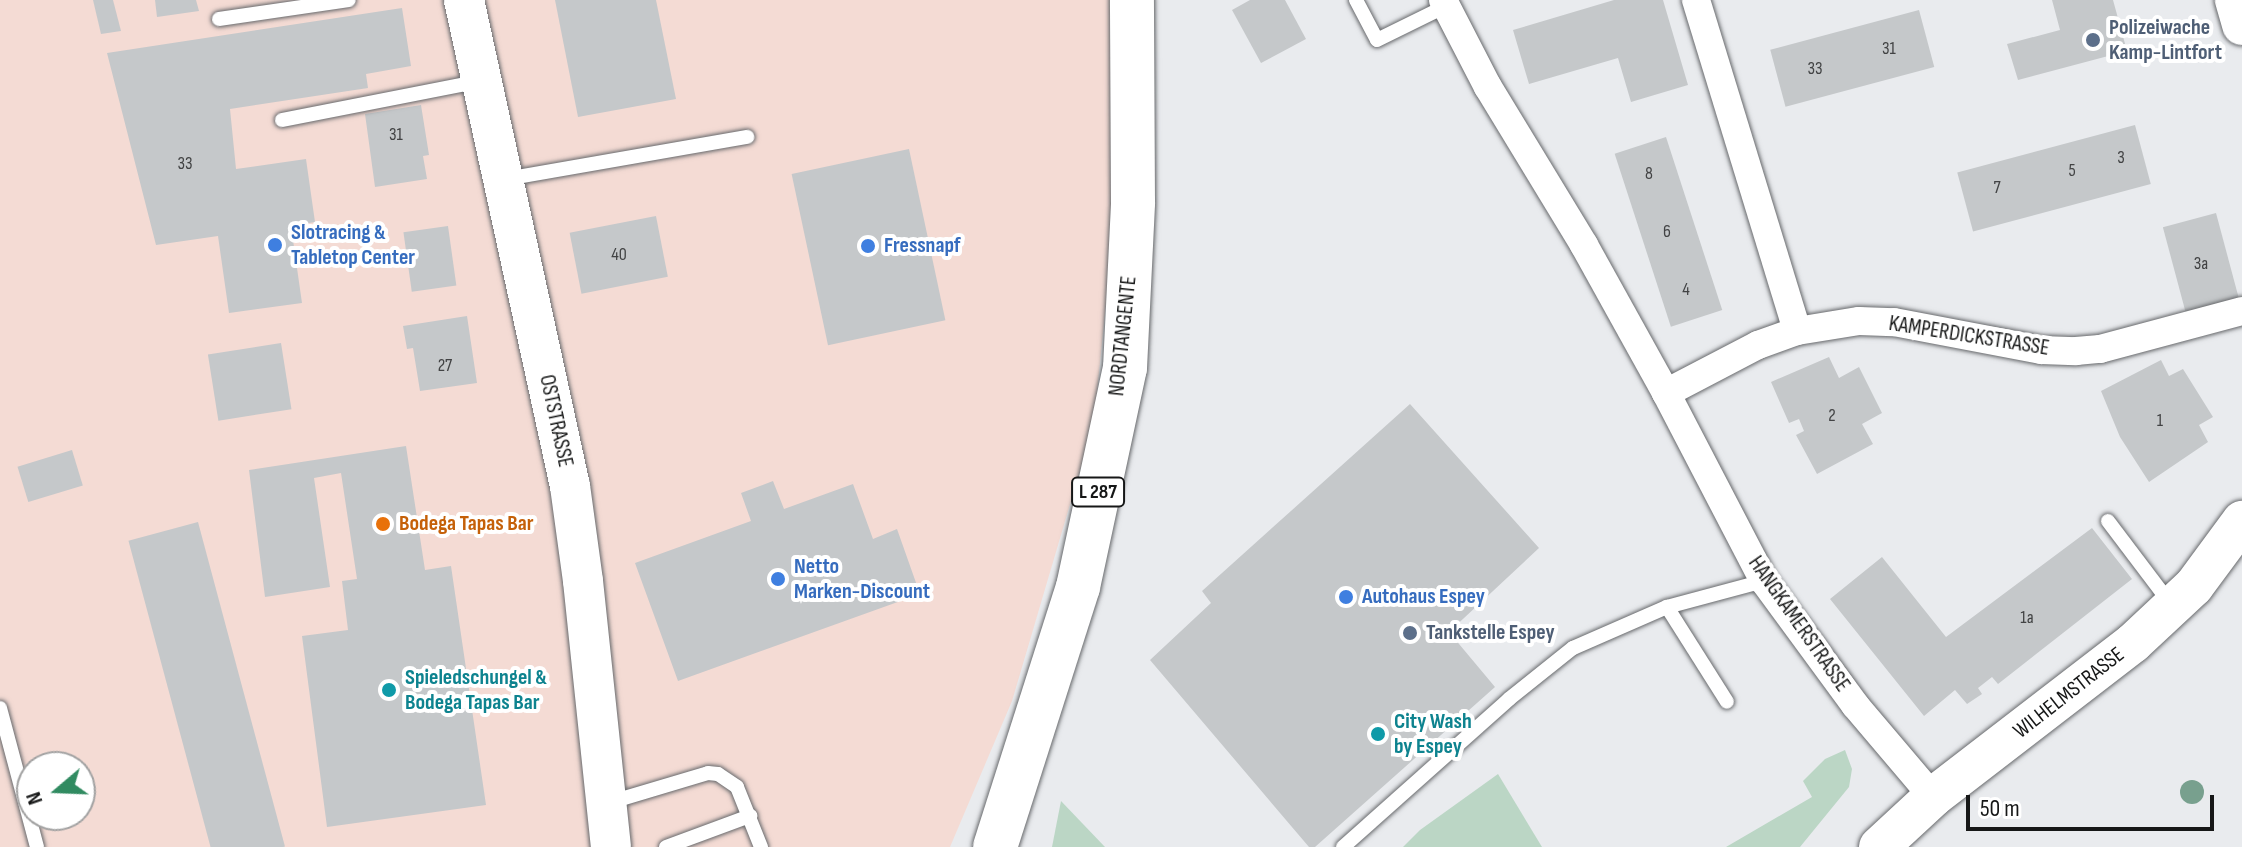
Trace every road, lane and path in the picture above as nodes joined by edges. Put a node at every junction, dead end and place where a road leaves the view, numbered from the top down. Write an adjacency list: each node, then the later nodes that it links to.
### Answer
1 (349, 0): 8 (lane)
2 (464, 0): 10 (street, OSTSTRASSE)
3 (1132, 0): 31 (main road, NORDTANGENTE / L 287)
4 (1356, 0): 7 (lane)
5 (1696, 0): 15 (street)
6 (2235, 0): 9 (street)
7 (1445, 3): 16 (street, HANGKAMERSTRASSE)
8 (219, 19)
9 (2242, 25)
10 (481, 81): 11 (lane); 13 (street, OSTSTRASSE)
11 (282, 120)
12 (747, 137): 13 (lane)
13 (502, 180): 25 (street, OSTSTRASSE)
14 (2242, 311): 15 (street, KAMPERDICKSTRASSE)
15 (1797, 331): 16 (street)
16 (1666, 393): 19 (street, HANGKAMERSTRASSE)
17 (2108, 521): 20 (lane)
18 (2242, 521): 20 (street, WILHELMSTRASSE)
19 (1764, 581): 21 (lane); 24 (street, HANGKAMERSTRASSE)
20 (2172, 606): 24 (street, WILHELMSTRASSE)
21 (1667, 607): 22 (lane); 32 (lane)
22 (1727, 702)
23 (0, 708): 27 (lane)
24 (1933, 797): 33 (street, WILHELMSTRASSE)
25 (607, 803): 26 (lane); 28 (street, OSTSTRASSE)
26 (750, 816): 29 (lane); 30 (lane)
27 (37, 847)
28 (611, 847)
29 (666, 847)
30 (761, 847)
31 (995, 847)
32 (1343, 847)
33 (1879, 847)

